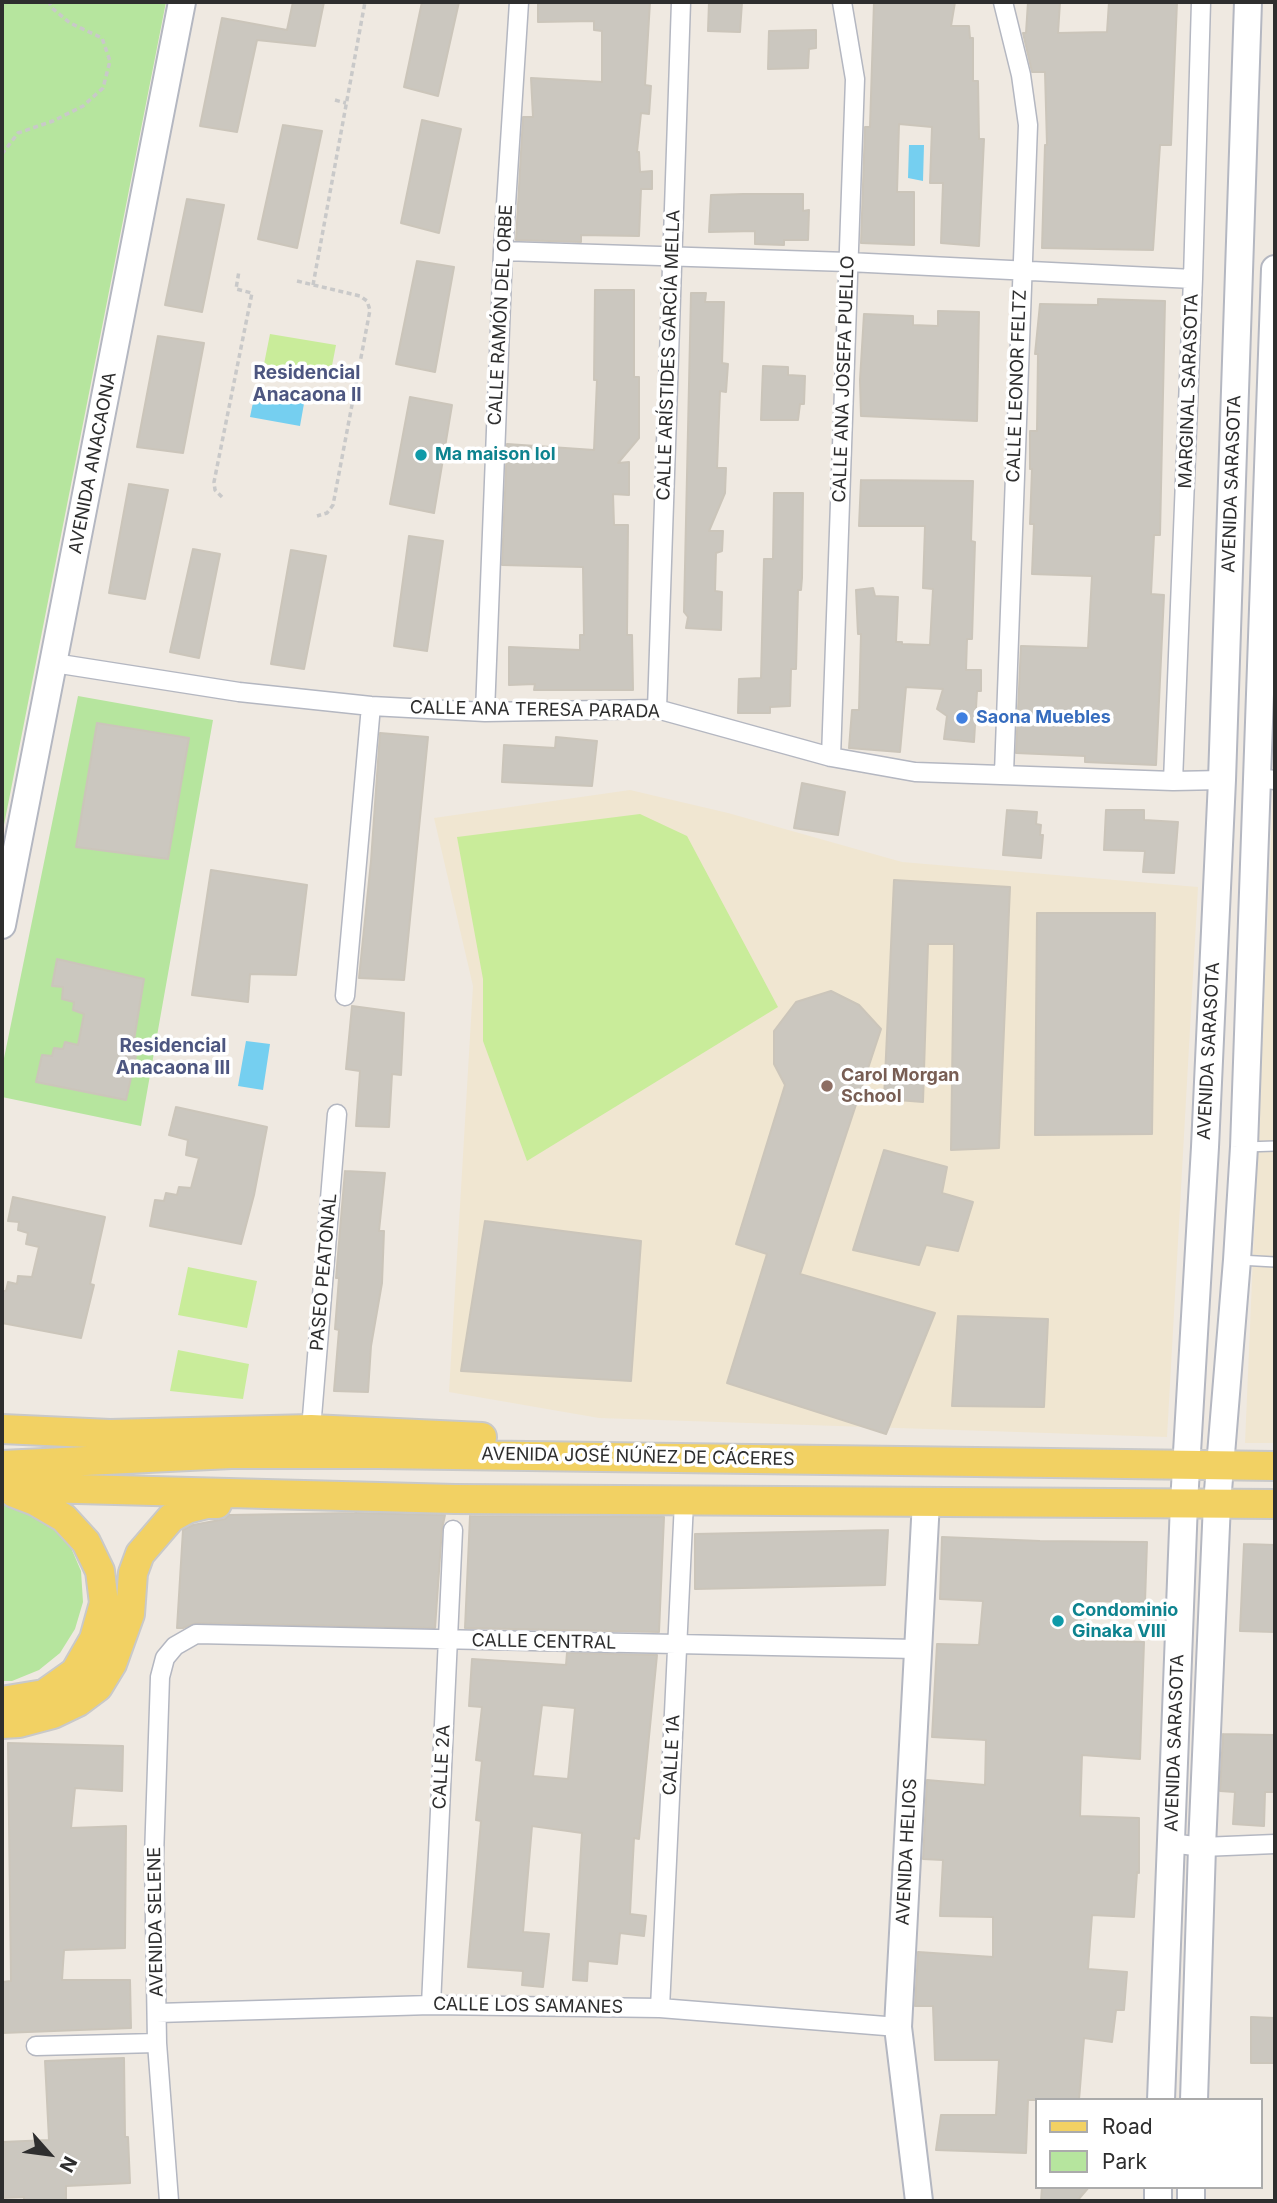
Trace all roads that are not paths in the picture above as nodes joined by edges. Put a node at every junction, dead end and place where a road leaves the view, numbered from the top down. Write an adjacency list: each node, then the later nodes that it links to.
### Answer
1 (182, 2): 14 (main road, AVENIDA ANACAONA)
2 (519, 2): 8 (street, CALLE RAMÓN DEL ORBE)
3 (681, 2): 9 (street, CALLE ARÍSTIDES GARCÍA MELLA)
4 (842, 2): 10 (street, CALLE ANA JOSEFA PUELLO)
5 (1003, 2): 12 (street, CALLE LEONOR FELTZ)
6 (1201, 2): 13 (street, MARGINAL SARASOTA)
7 (1248, 2): 21 (main road, AVENIDA SARASOTA)
8 (503, 251): 9 (street); 17 (street, CALLE RAMÓN DEL ORBE)
9 (673, 256): 10 (street); 16 (street, CALLE ARÍSTIDES GARCÍA MELLA)
10 (848, 262): 12 (street); 18 (street, CALLE ANA JOSEFA PUELLO)
11 (1275, 269): 20 (main road, AVENIDA SARASOTA)
12 (1021, 271): 13 (street); 19 (street, CALLE LEONOR FELTZ)
13 (1193, 279): 22 (street, MARGINAL SARASOTA)
14 (54, 663): 15 (street, CALLE ANA TERESA PARADA); 23 (main road, AVENIDA ANACAONA)
15 (371, 706): 17 (street, CALLE ANA TERESA PARADA); 24 (street)
16 (657, 709): 17 (street, CALLE ANA TERESA PARADA); 18 (street, CALLE ANA TERESA PARADA)
17 (485, 712)
18 (831, 757): 19 (street, CALLE ANA TERESA PARADA)
19 (1004, 773): 22 (street, CALLE ANA TERESA PARADA)
20 (1266, 779): 27 (main road, AVENIDA SARASOTA)
21 (1222, 780): 22 (street, CALLE ANA TERESA PARADA); 36 (main road, AVENIDA SARASOTA)
22 (1173, 781)
23 (2, 925)
24 (345, 996)
25 (337, 1115): 31 (street, PASEO PEATONAL)
26 (1275, 1146): 27 (lane)
27 (1244, 1147): 28 (main road, AVENIDA SARASOTA)
28 (1237, 1260): 29 (lane); 37 (main road, AVENIDA SARASOTA)
29 (1275, 1262)
30 (2, 1429): 31 (main road)
31 (311, 1429): 32 (main road)
32 (634, 1457): 33 (main road, AVENIDA JOSÉ NÚÑEZ DE CÁCERES); 35 (main road, AVENIDA JOSÉ NÚÑEZ DE CÁCERES); 41 (main road)
33 (822, 1460): 34 (main road, AVENIDA JOSÉ NÚÑEZ DE CÁCERES); 42 (main road)
34 (868, 1460): 36 (main road, AVENIDA JOSÉ NÚÑEZ DE CÁCERES); 45 (main road)
35 (2, 1465)
36 (1186, 1465): 37 (main road, AVENIDA JOSÉ NÚÑEZ DE CÁCERES); 46 (main road, AVENIDA SARASOTA)
37 (1219, 1466): 38 (main road, AVENIDA JOSÉ NÚÑEZ DE CÁCERES); 47 (main road, AVENIDA SARASOTA)
38 (1275, 1466)
39 (2, 1488): 40 (main road); 54 (main road)
40 (341, 1495): 41 (main road); 55 (main road)
41 (638, 1501): 44 (main road)
42 (821, 1501): 44 (main road); 45 (main road)
43 (926, 1501): 45 (main road); 46 (main road); 53 (main road, AVENIDA HELIOS)
44 (684, 1502): 51 (street, CALLE 1A)
45 (867, 1502)
46 (1184, 1503): 47 (main road); 56 (main road, AVENIDA SARASOTA)
47 (1217, 1503): 48 (main road); 58 (main road, AVENIDA SARASOTA)
48 (1275, 1504)
49 (453, 1530): 50 (street, CALLE 2A)
50 (448, 1640): 51 (street, CALLE CENTRAL); 52 (street, CALLE CENTRAL); 59 (street, CALLE 2A)
51 (677, 1645): 53 (street, CALLE CENTRAL); 60 (street, CALLE 1A)
52 (175, 1646): 61 (street, AVENIDA SELENE)
53 (916, 1648): 62 (main road, AVENIDA HELIOS)
54 (2, 1701)
55 (2, 1724)
56 (1171, 1843): 58 (street); 65 (main road, AVENIDA SARASOTA)
57 (1275, 1844): 58 (street)
58 (1202, 1847): 66 (main road, AVENIDA SARASOTA)
59 (431, 2005): 60 (street, CALLE LOS SAMANES); 61 (street, CALLE LOS SAMANES)
60 (660, 2008): 62 (street, CALLE LOS SAMANES)
61 (158, 2013): 63 (street, AVENIDA SELENE)
62 (898, 2027): 68 (main road, AVENIDA HELIOS)
63 (157, 2043): 64 (street); 67 (street, AVENIDA SELENE)
64 (36, 2046)
65 (1161, 2098)
66 (1194, 2098)
67 (169, 2201)
68 (919, 2201)

